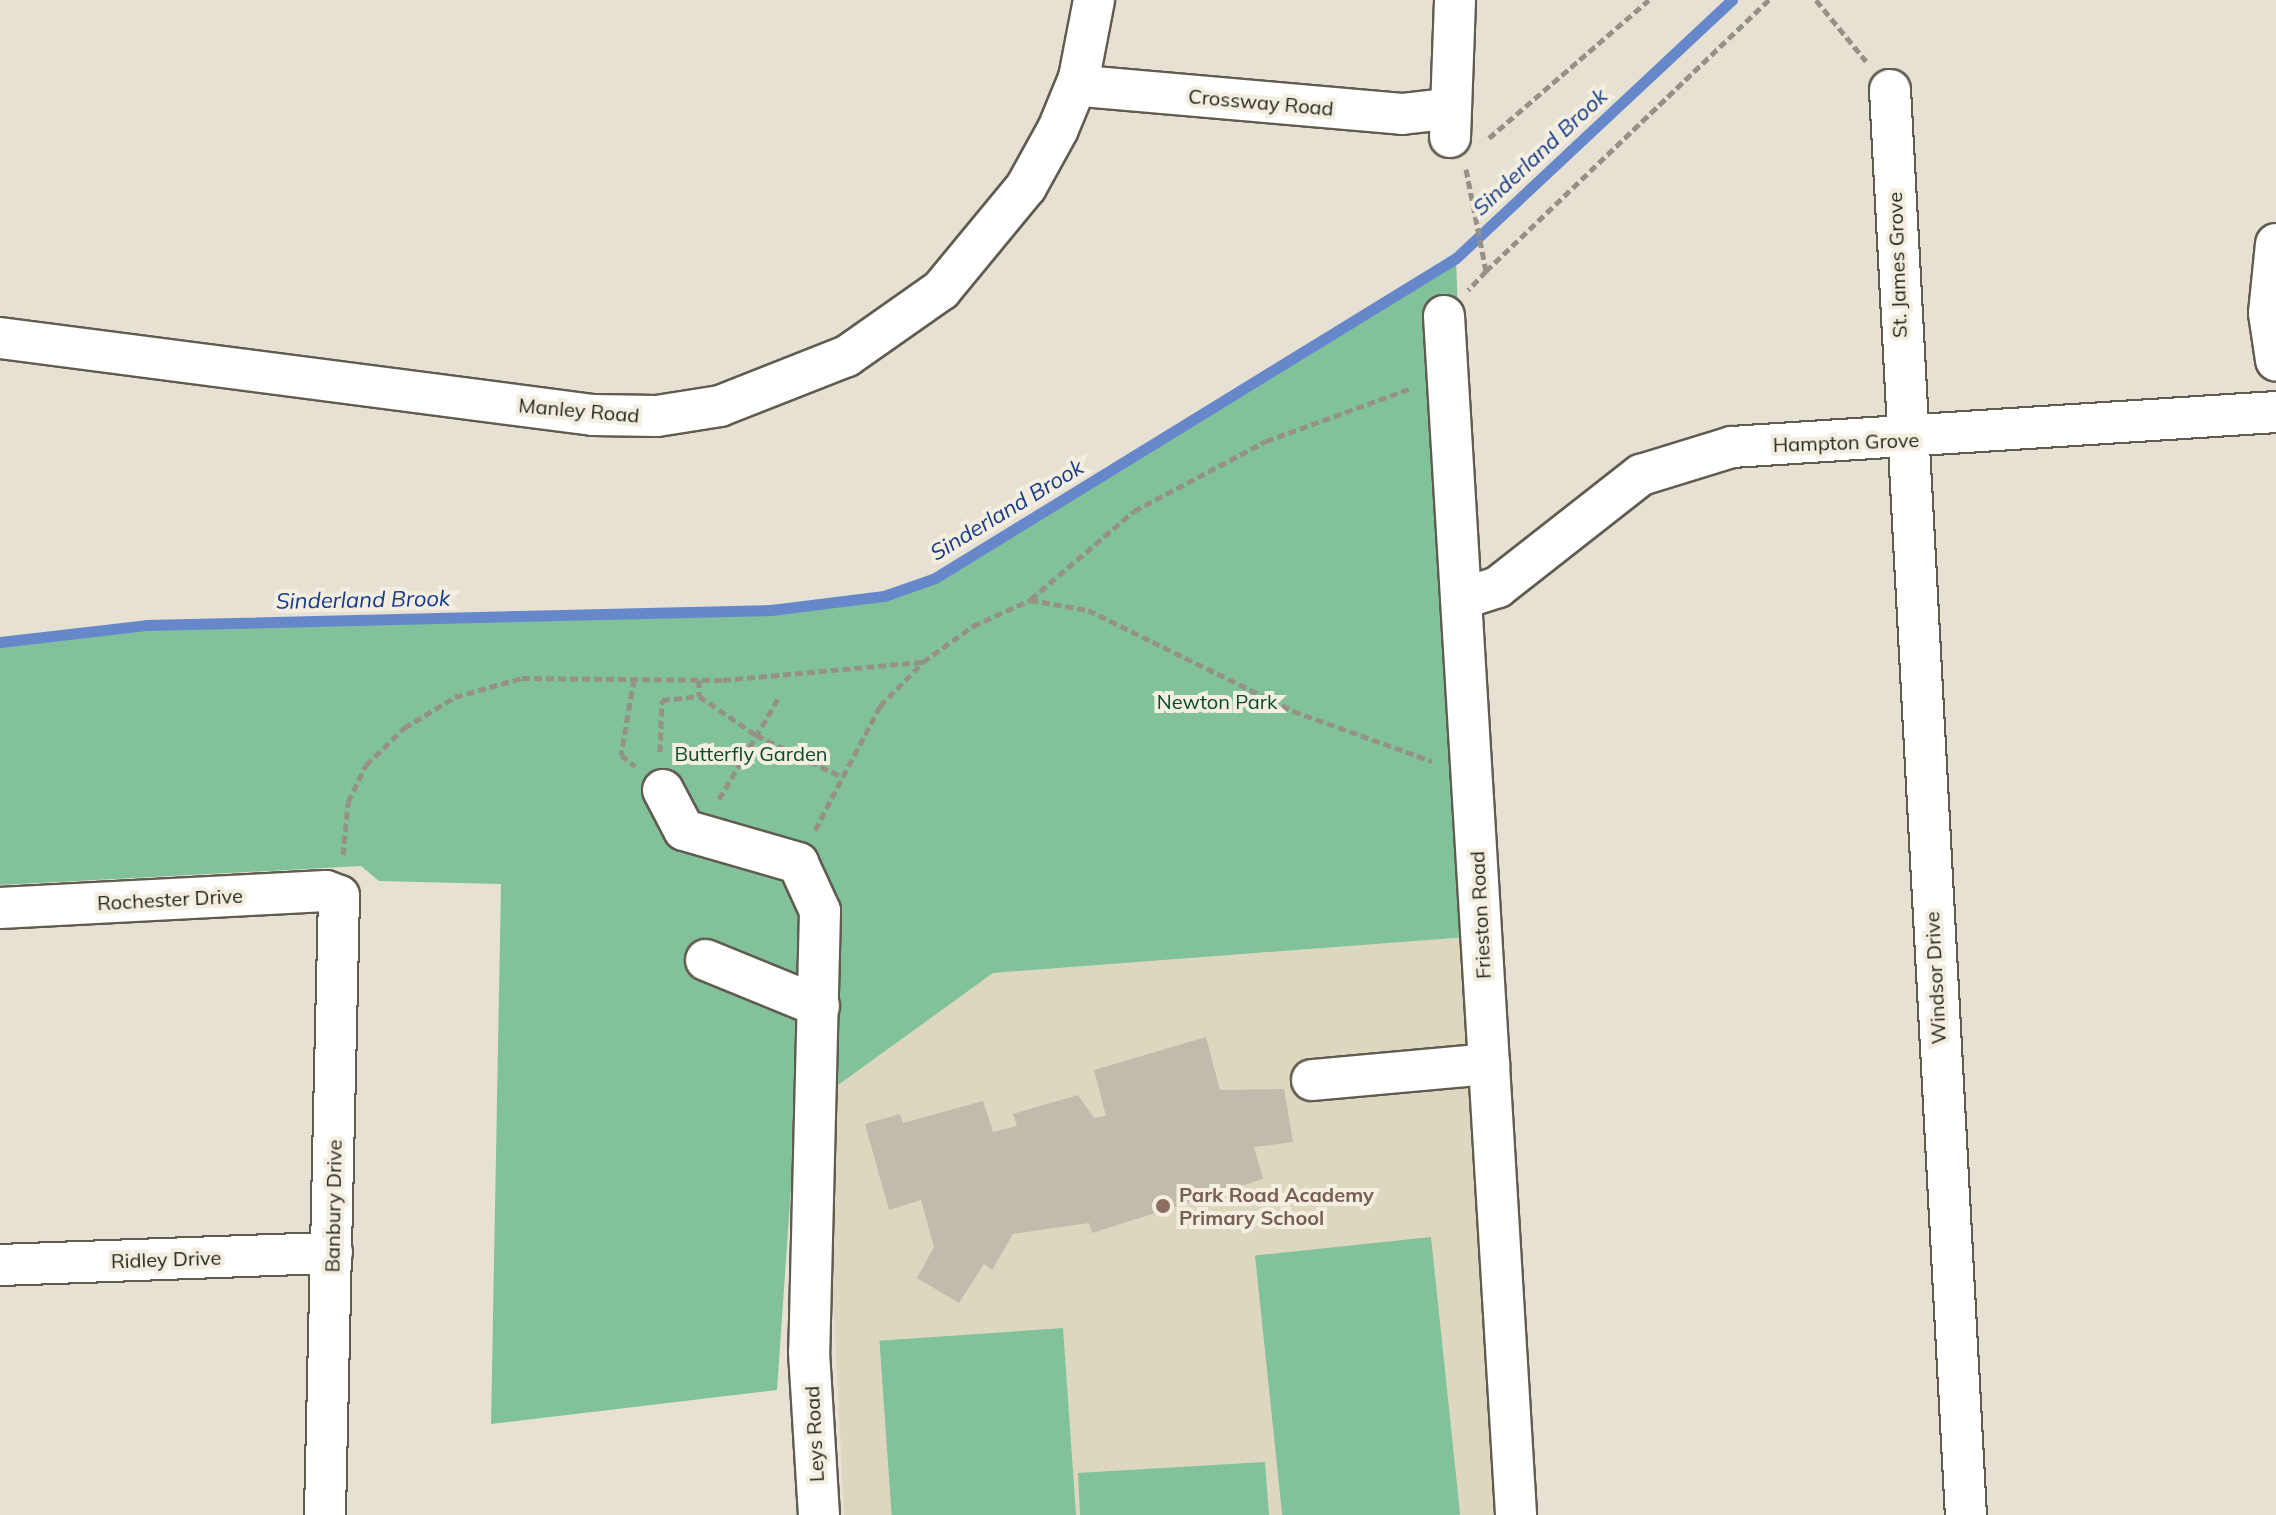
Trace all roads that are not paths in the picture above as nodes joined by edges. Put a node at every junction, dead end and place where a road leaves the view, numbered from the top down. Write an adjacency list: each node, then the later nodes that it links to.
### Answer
1 (1094, 0): 3 (street, Manley Road)
2 (1455, 0): 3 (street, Crossway Road)
3 (1079, 78): 7 (street, Manley Road)
4 (1890, 90): 10 (street, St. James Grove)
5 (2276, 244): 8 (street)
6 (1444, 316): 11 (street, Frieston Road)
7 (0, 338)
8 (2276, 360)
9 (2276, 412): 10 (street, Hampton Grove)
10 (1904, 441): 11 (street, Hampton Grove); 24 (street, Windsor Drive)
11 (1461, 599): 17 (street, Frieston Road)
12 (664, 773): 16 (street, Leys Road)
13 (339, 896): 14 (street, Rochester Drive); 19 (street, Banbury Drive)
14 (0, 908)
15 (706, 960): 16 (street)
16 (819, 1006): 22 (street, Leys Road)
17 (1489, 1064): 18 (street); 23 (street, Frieston Road)
18 (1312, 1080)
19 (332, 1253): 20 (street, Ridley Drive); 21 (street, Banbury Drive)
20 (0, 1265)
21 (325, 1515)
22 (819, 1515)
23 (1516, 1515)
24 (1966, 1515)

